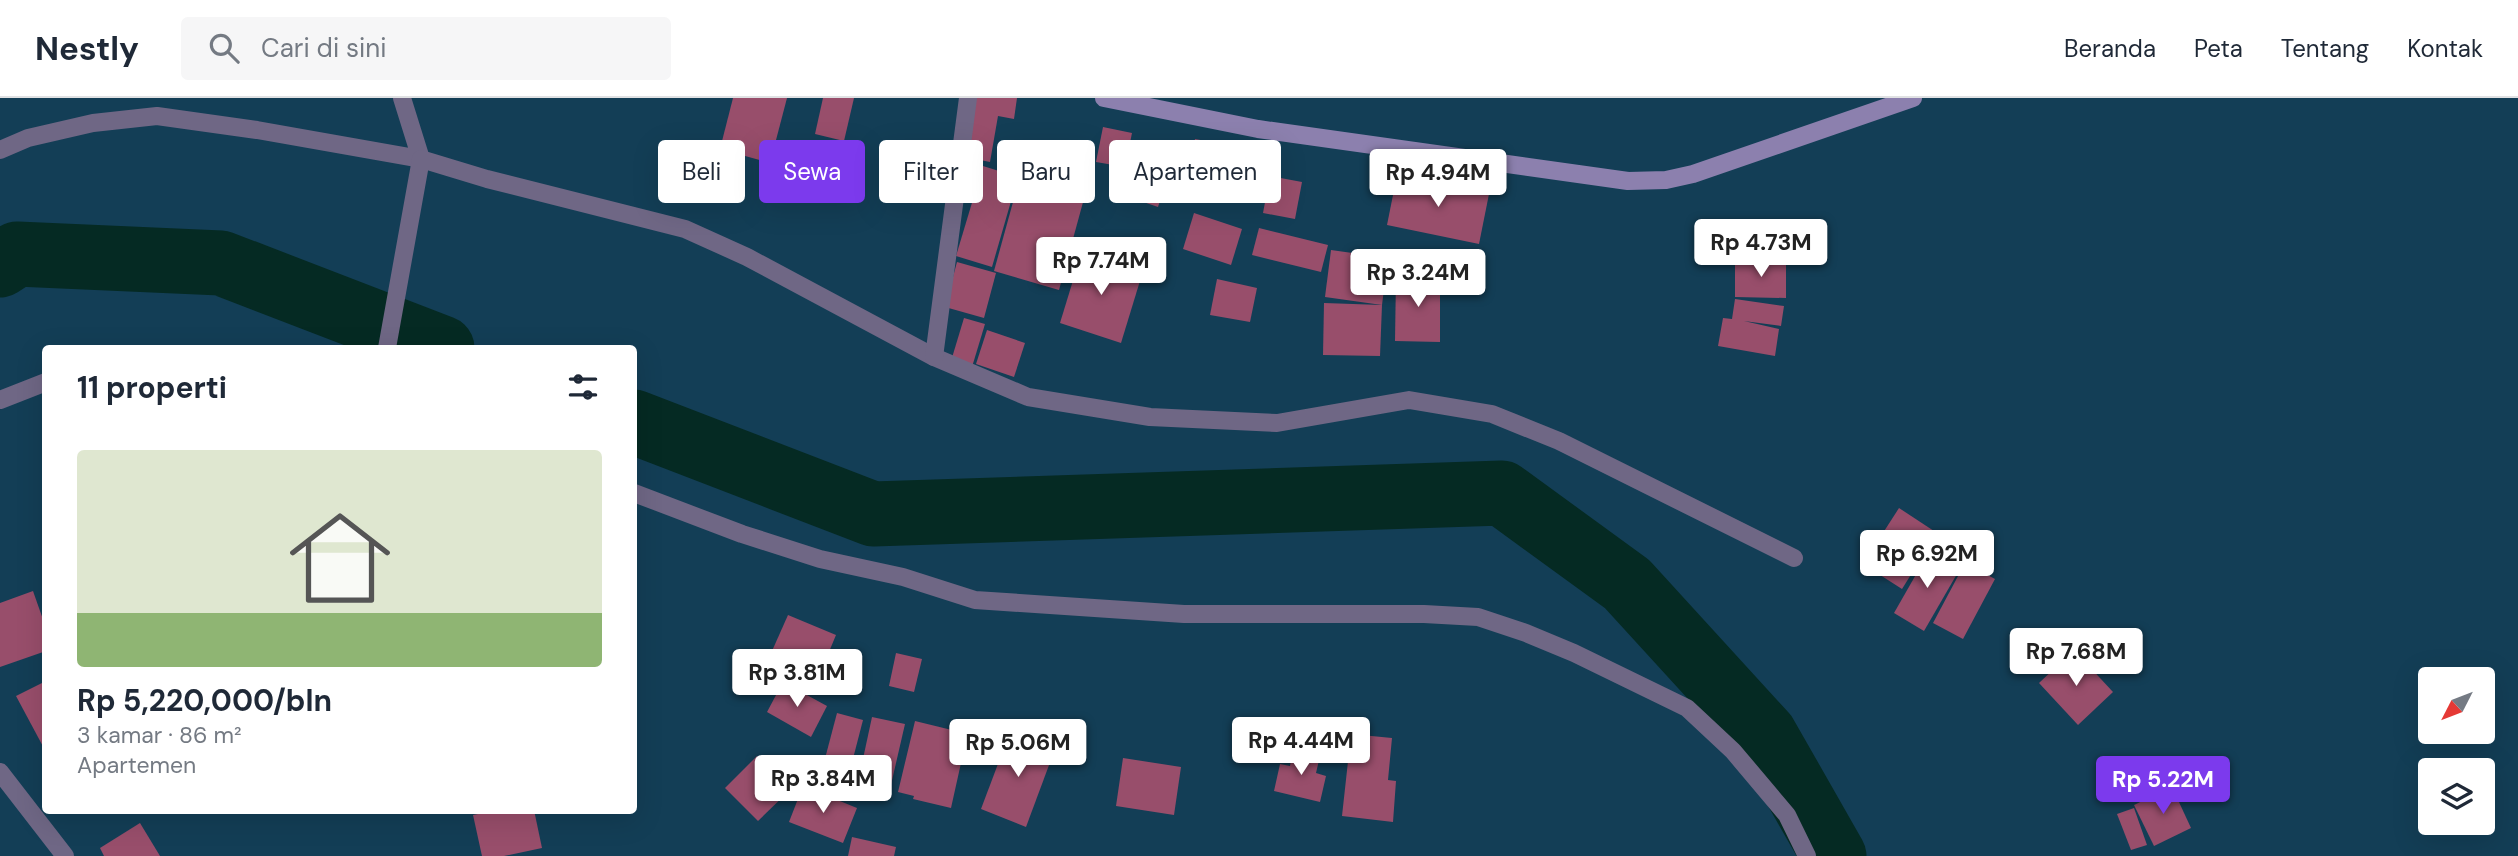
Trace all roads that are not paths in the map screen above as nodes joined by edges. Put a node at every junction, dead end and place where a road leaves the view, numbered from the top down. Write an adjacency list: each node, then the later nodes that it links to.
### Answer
1 (402, 98): 6 (street)
2 (968, 98): 8 (street)
3 (1104, 98): 4 (street)
4 (1913, 98)
5 (0, 150): 6 (street)
6 (421, 159): 7 (street); 8 (street)
7 (388, 345)
8 (934, 358): 12 (street)
9 (42, 384): 10 (street)
10 (0, 400)
11 (637, 494): 15 (street)
12 (1794, 558)
13 (0, 772): 14 (street)
14 (65, 856)
15 (1807, 856)

